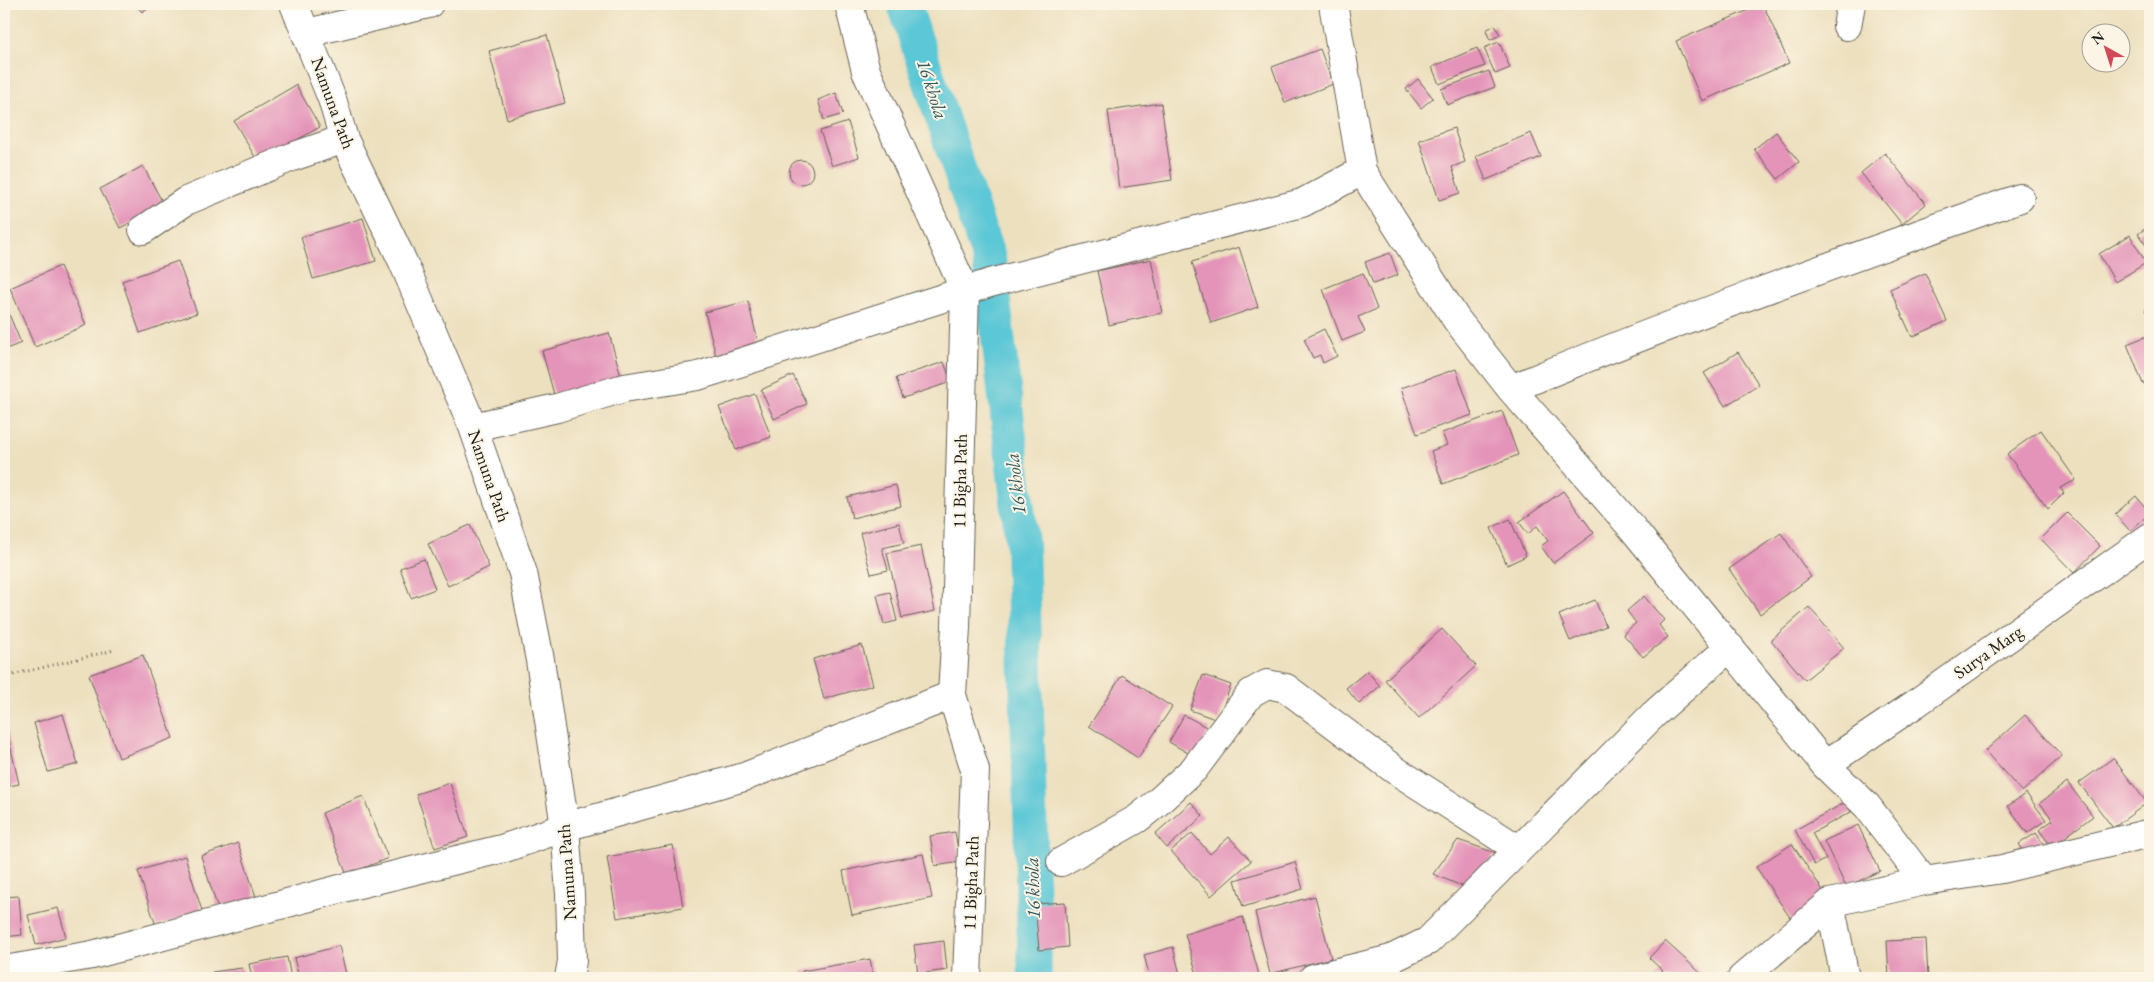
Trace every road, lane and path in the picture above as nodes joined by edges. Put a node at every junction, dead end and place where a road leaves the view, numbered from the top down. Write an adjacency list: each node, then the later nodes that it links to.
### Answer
1 (294, 4): 5 (street, Namuna Path)
2 (429, 4): 5 (street)
3 (849, 4): 10 (street, 11 Bigha Path)
4 (1332, 4): 7 (street)
5 (307, 34): 6 (street, Namuna Path)
6 (344, 139): 9 (street); 12 (street, Namuna Path)
7 (1362, 172): 10 (street); 11 (street)
8 (2020, 198): 11 (street)
9 (143, 230)
10 (965, 291): 12 (street); 17 (street, 11 Bigha Path)
11 (1511, 389): 14 (street)
12 (473, 427): 19 (street, Namuna Path)
13 (2150, 537): 18 (street, Surya Marg)
14 (1730, 647): 18 (street); 21 (street)
15 (114, 650): 16 (path)
16 (4, 677)
17 (952, 695): 19 (street); 27 (street, 11 Bigha Path)
18 (1825, 764): 23 (street)
19 (565, 827): 25 (street); 26 (street, Namuna Path)
20 (2150, 833): 23 (street)
21 (1518, 849): 22 (street); 28 (street)
22 (1061, 862)
23 (1924, 881): 24 (street)
24 (1830, 903): 29 (street); 30 (street)
25 (4, 970)
26 (569, 978)
27 (967, 978)
28 (1313, 978)
29 (1742, 978)
30 (1845, 978)

